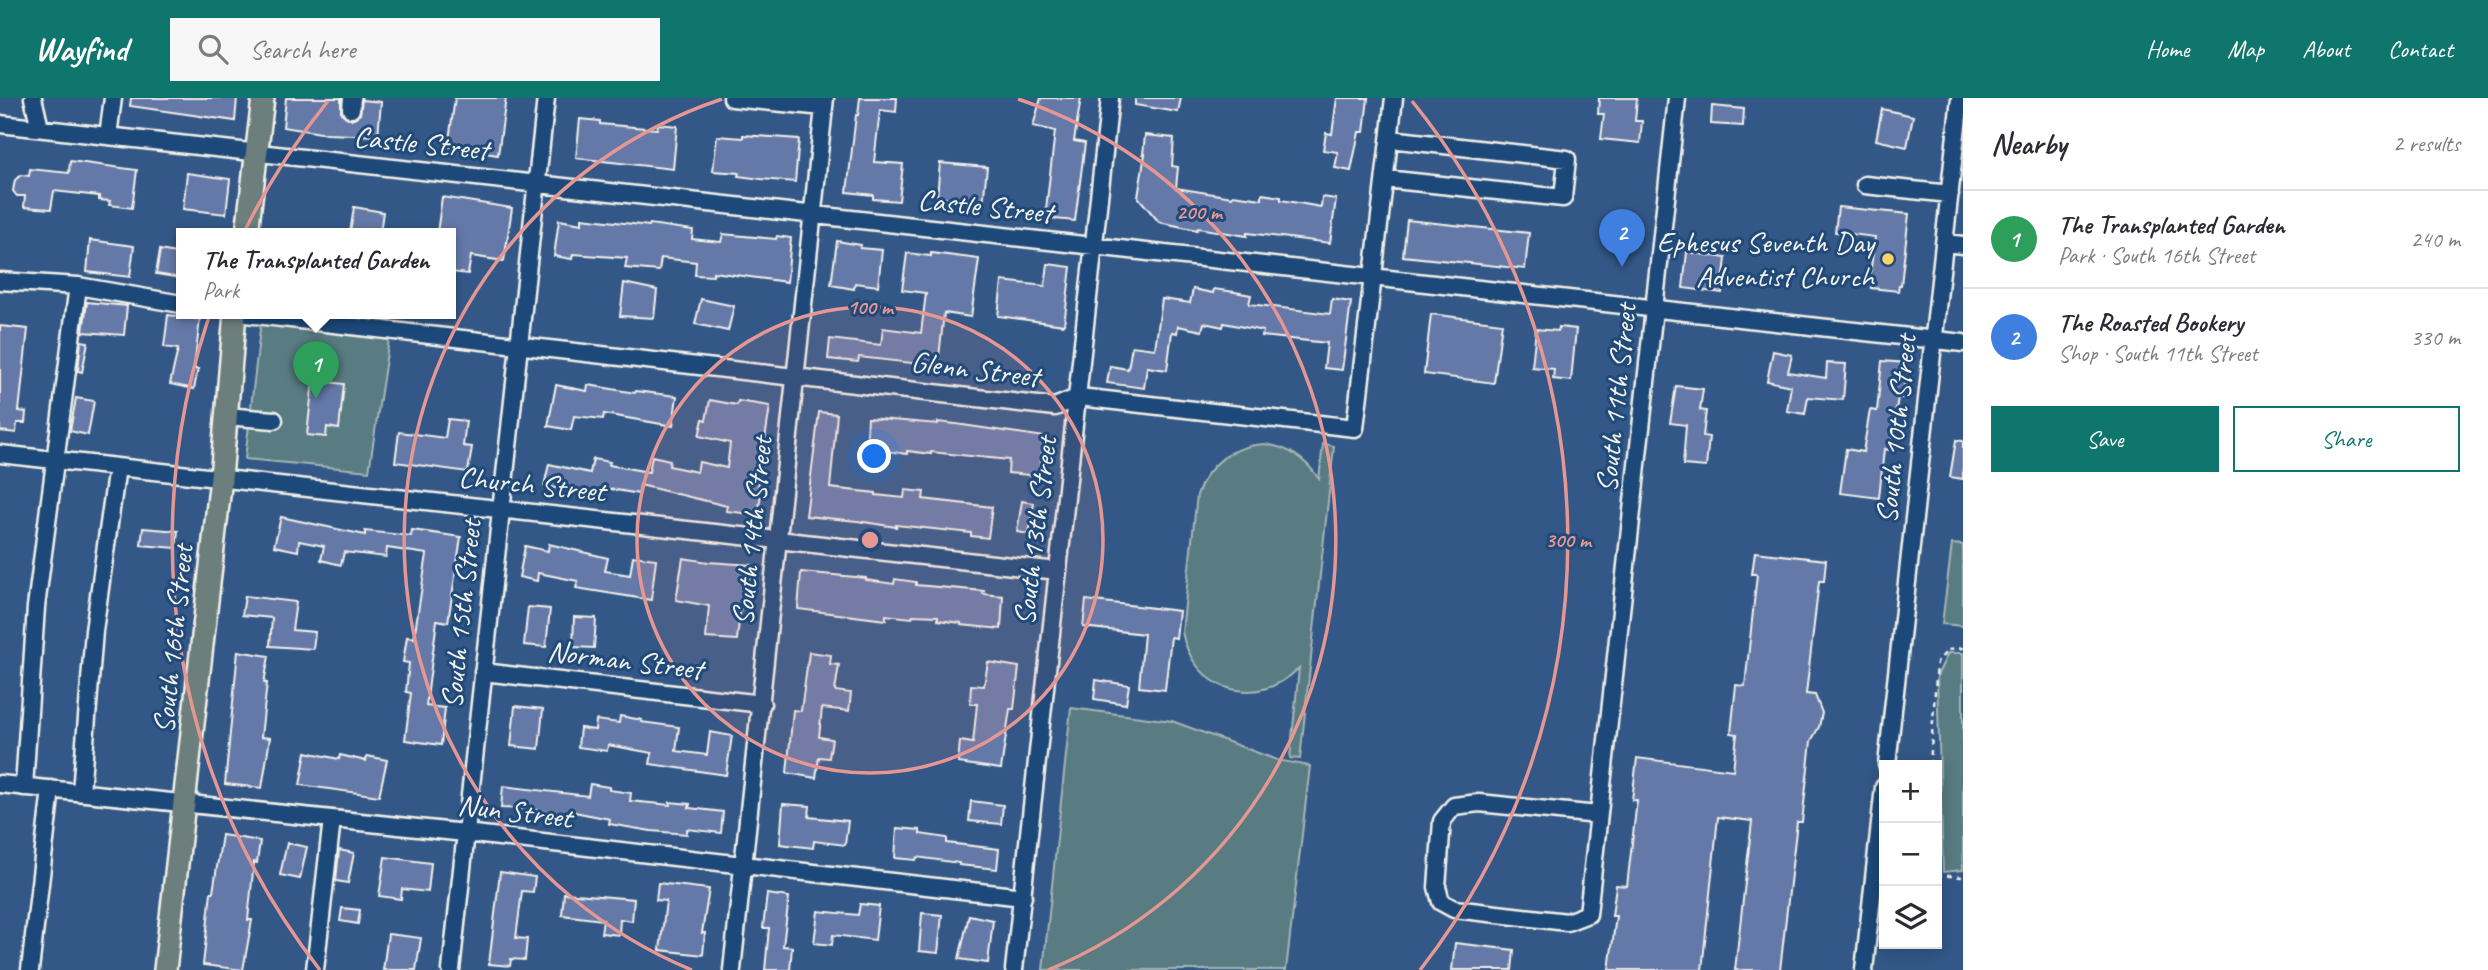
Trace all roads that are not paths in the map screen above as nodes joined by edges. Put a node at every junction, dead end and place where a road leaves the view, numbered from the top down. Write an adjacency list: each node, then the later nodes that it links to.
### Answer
1 (33, 98): 12 (street)
2 (113, 98): 13 (street)
3 (263, 98): 15 (main road)
4 (546, 98): 17 (street, South 15th Street)
5 (732, 98): 10 (street)
6 (1110, 98): 23 (street, South 13th Street)
7 (1394, 98): 14 (street, Glenn Street)
8 (1677, 98): 29 (street, South 11th Street)
9 (1960, 98): 19 (street, South 10th Street)
10 (825, 103): 20 (street, South 14th Street)
11 (0, 124): 12 (street, Castle Street)
12 (40, 128): 13 (street, Castle Street)
13 (108, 136): 15 (street, Castle Street)
14 (1390, 139): 16 (street, Glenn Street); 16 (street)
15 (257, 153): 17 (street, Castle Street); 21 (main road)
16 (1385, 178): 25 (street, Glenn Street)
17 (537, 184): 20 (street, Castle Street); 34 (street, South 15th Street)
18 (1865, 185): 19 (street)
19 (1950, 194): 22 (street, South 10th Street)
20 (813, 215): 23 (street, Castle Street); 35 (street, South 14th Street)
21 (248, 228)
22 (1944, 243): 24 (street); 32 (street, South 10th Street)
23 (1096, 246): 25 (street, Castle Street); 36 (street, South 13th Street)
24 (1963, 246)
25 (1374, 278): 29 (street, Castle Street); 36 (street, Glenn Street)
26 (0, 281): 27 (street)
27 (78, 286): 28 (street); 40 (street)
28 (176, 303)
29 (1654, 309): 32 (street, Castle Street); 54 (street, South 11th Street)
30 (235, 319): 37 (main road, South 16th Street)
31 (286, 319): 34 (street, Glenn Street)
32 (1934, 340): 33 (street, Castle Street); 48 (street, South 10th Street)
33 (1963, 343)
34 (519, 347): 35 (street, Glenn Street); 43 (street, South 15th Street)
35 (797, 376): 36 (street, Glenn Street); 44 (street, South 14th Street)
36 (1079, 397): 45 (street, South 13th Street)
37 (226, 416): 38 (street); 42 (main road, South 16th Street)
38 (274, 421)
39 (0, 454): 40 (street, Church Street)
40 (56, 460): 41 (street, Church Street); 50 (street)
41 (117, 467): 42 (street, Church Street); 52 (street)
42 (221, 478): 43 (street, Church Street); 53 (main road, South 16th Street)
43 (500, 508): 44 (street, Church Street); 46 (street, South 15th Street)
44 (779, 540): 45 (street, Church Street); 47 (street, South 14th Street)
45 (1058, 571): 59 (street, South 13th Street)
46 (482, 672): 47 (street, Norman Street); 57 (street, South 15th Street)
47 (762, 704): 58 (street, South 14th Street)
48 (1888, 760)
49 (0, 784): 50 (street, Nun Street)
50 (24, 787): 51 (street, Nun Street)
51 (51, 789): 52 (street, Nun Street); 60 (street)
52 (81, 792): 53 (street, Nun Street)
53 (184, 803): 55 (street, Nun Street); 61 (main road, South 16th Street)
54 (1598, 815): 54 (street, South 11th Street)
55 (332, 819): 57 (street, Nun Street); 62 (street)
56 (1880, 823): 66 (street)
57 (465, 833): 58 (street, Nun Street); 63 (street, South 15th Street)
58 (743, 866): 59 (street, Nun Street); 64 (street, South 14th Street)
59 (1023, 897): 65 (street, South 13th Street)
60 (30, 970)
61 (165, 970)
62 (316, 970)
63 (451, 970)
64 (732, 970)
65 (1014, 970)
66 (1864, 970)

